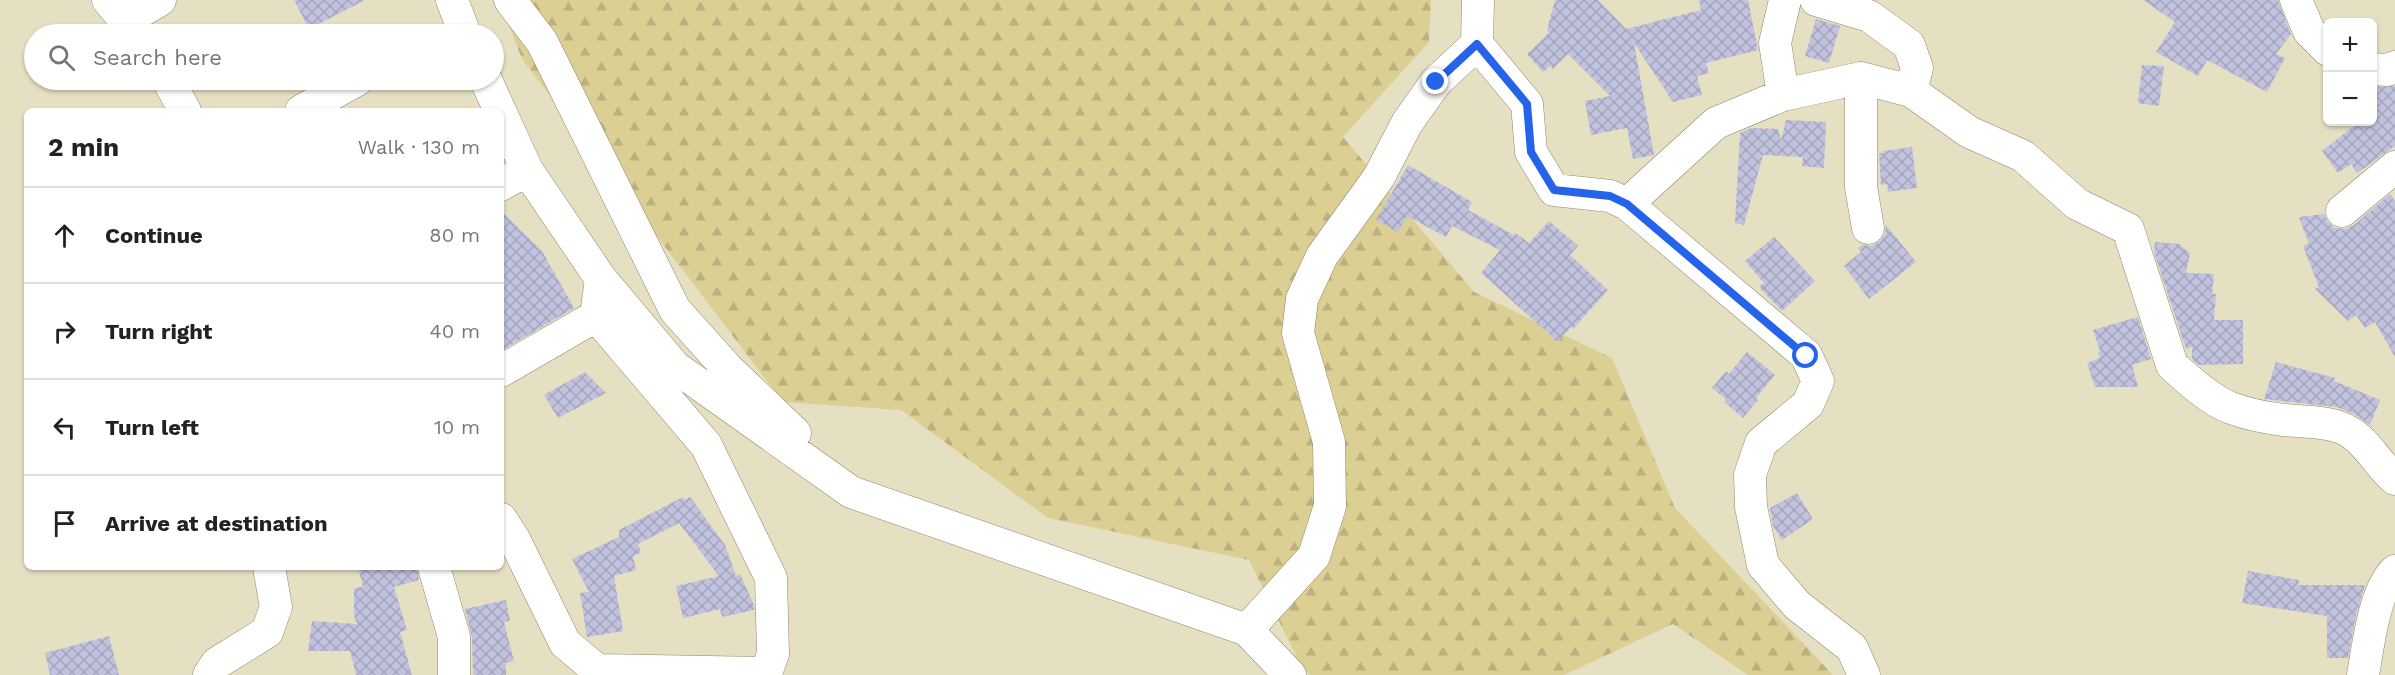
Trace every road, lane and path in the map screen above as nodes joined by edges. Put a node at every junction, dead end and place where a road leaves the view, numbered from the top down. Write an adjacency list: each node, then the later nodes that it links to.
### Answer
1 (160, 0): 8 (street)
2 (452, 0): 9 (street)
3 (510, 0): 33 (street)
4 (1478, 0): 10 (street)
5 (1785, 0): 19 (street)
6 (1816, 0): 18 (street)
7 (2296, 0): 11 (street)
8 (124, 18)
9 (459, 24)
10 (1477, 44): 26 (street); 38 (street)
11 (2323, 45)
12 (2395, 67): 13 (street)
13 (2377, 69)
14 (1861, 78): 18 (street); 19 (street); 28 (street)
15 (173, 90): 20 (street)
16 (339, 90): 21 (street)
17 (491, 90): 22 (street)
18 (1911, 91): 32 (street)
19 (1783, 95): 26 (street)
20 (183, 108)
21 (306, 108)
22 (499, 108)
23 (504, 127): 25 (street)
24 (2395, 167): 27 (street)
25 (514, 178): 29 (street)
26 (1627, 204): 42 (street)
27 (2342, 211)
28 (1868, 228)
29 (601, 279): 30 (street); 33 (street)
30 (596, 316): 31 (street); 34 (street)
31 (504, 369)
32 (2395, 478)
33 (850, 492): 38 (street)
34 (504, 524)
35 (270, 570): 39 (street)
36 (435, 570): 40 (street)
37 (2395, 571): 43 (street)
38 (1247, 630): 41 (street)
39 (209, 675)
40 (454, 675)
41 (1290, 675)
42 (1864, 675)
43 (2363, 675)

